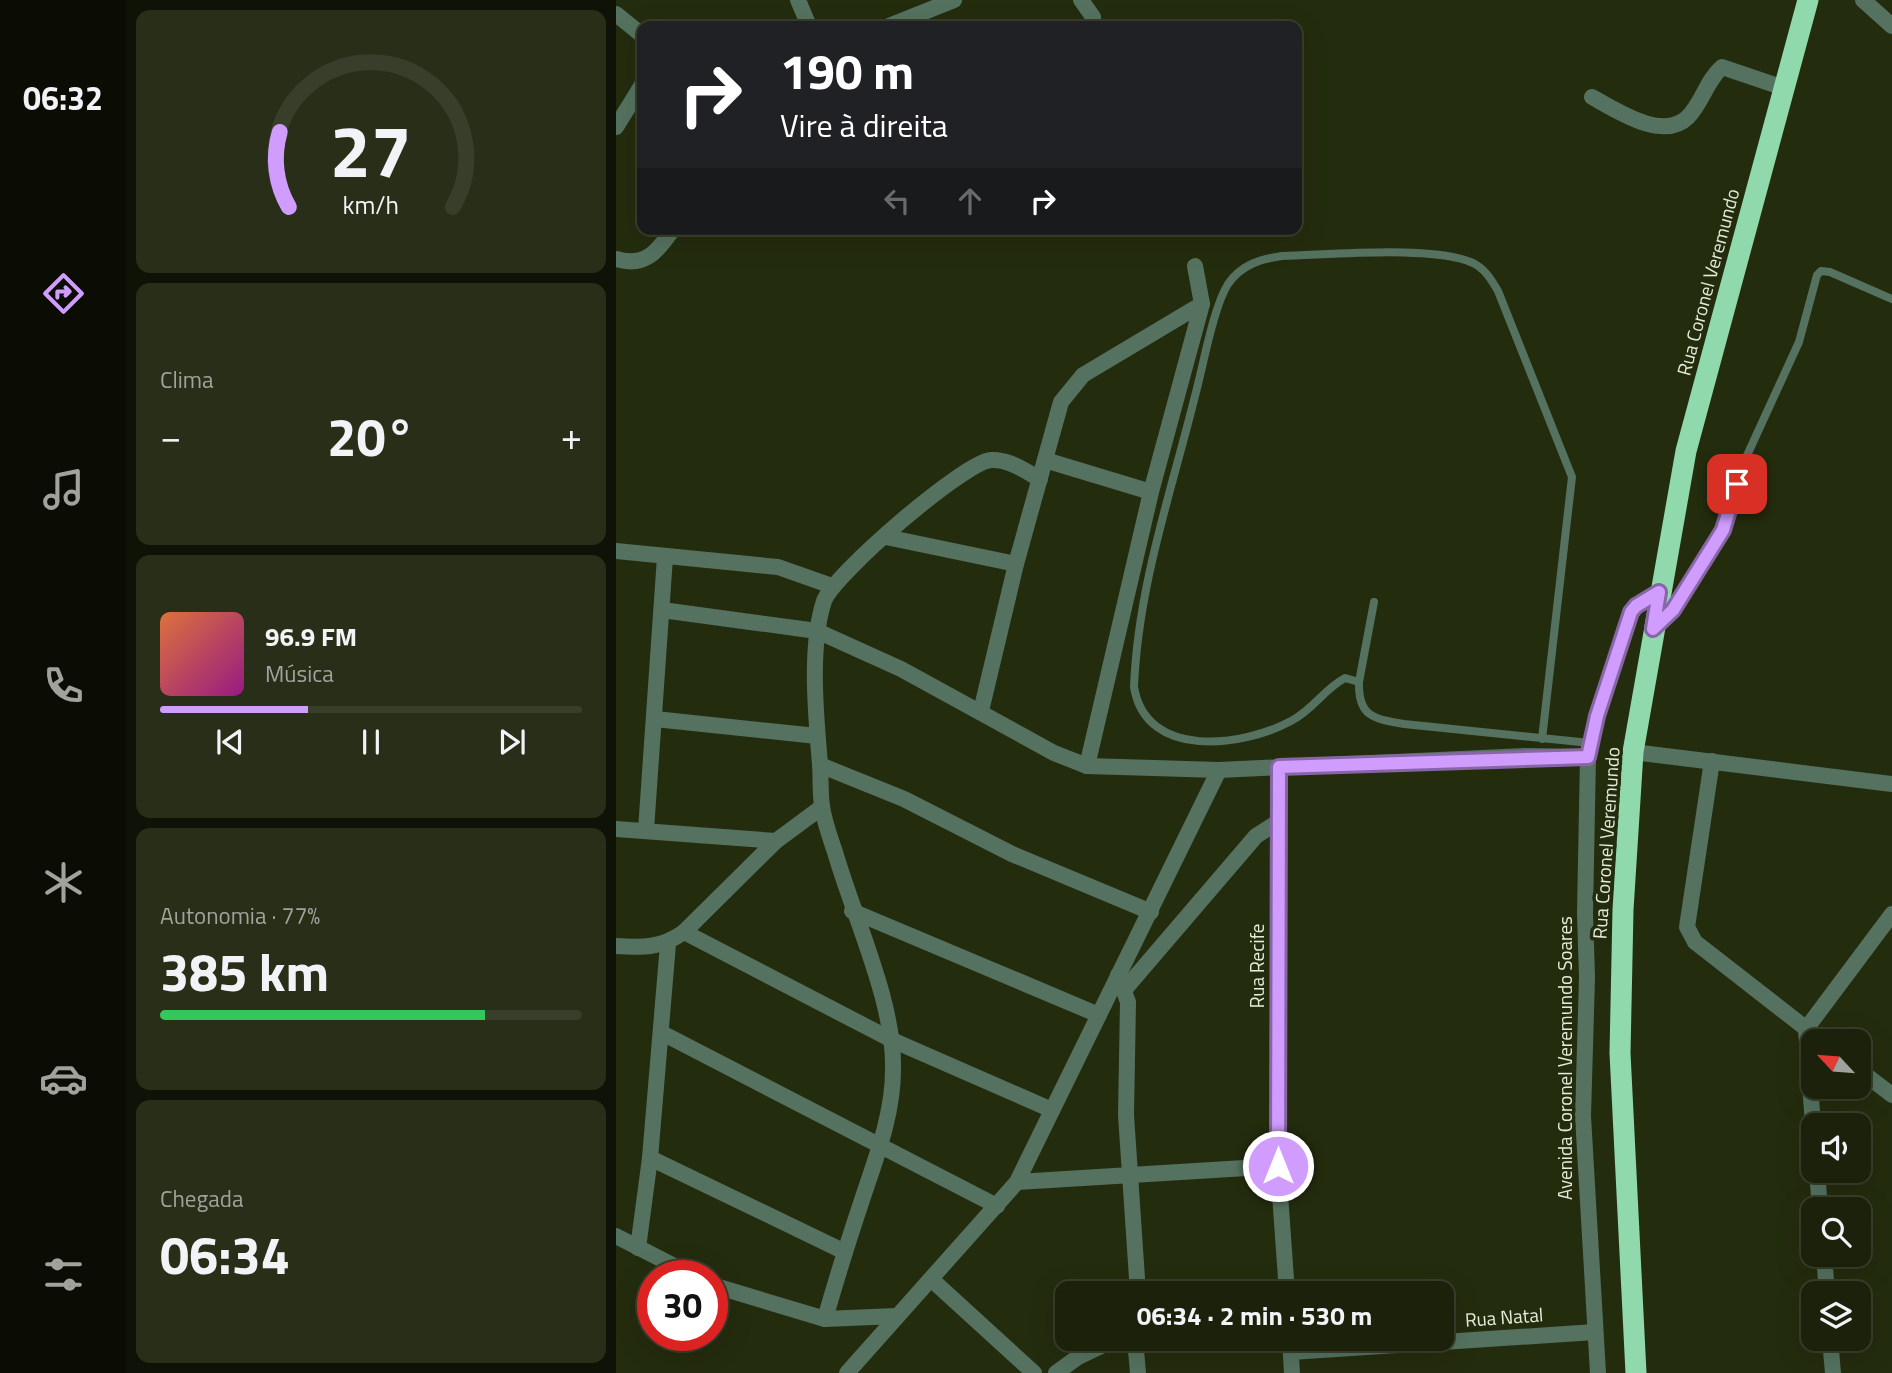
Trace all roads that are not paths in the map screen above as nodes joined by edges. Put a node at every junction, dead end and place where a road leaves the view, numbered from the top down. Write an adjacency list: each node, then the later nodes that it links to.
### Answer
1 (798, 0): 7 (street)
2 (954, 0): 8 (street)
3 (1081, 0): 9 (street)
4 (1808, 0): 12 (highway, Rua Coronel Veremundo)
5 (1863, 0): 10 (street)
6 (616, 14): 11 (street)
7 (807, 21)
8 (901, 21)
9 (1093, 21)
10 (1892, 26)
11 (637, 31)
12 (1784, 88): 14 (street); 29 (highway, Rua Coronel Veremundo)
13 (637, 93): 15 (street)
14 (1592, 97)
15 (616, 127)
16 (669, 235): 17 (street)
17 (616, 259)
18 (1195, 266): 20 (street)
19 (1892, 299): 32 (lane)
20 (1202, 304): 21 (street); 23 (street)
21 (1045, 460): 22 (street); 23 (street)
22 (1040, 479): 24 (street); 27 (street)
23 (1151, 492): 43 (street)
24 (886, 537): 27 (street); 28 (street)
25 (616, 551): 26 (street)
26 (665, 556): 28 (street); 31 (street)
27 (1016, 564): 35 (street)
28 (832, 586): 33 (street)
29 (1659, 592): 32 (highway, Rua Coronel Veremundo); 39 (street, Avenida Coronel Veremundo Soares)
30 (1374, 602): 34 (lane)
31 (662, 610): 33 (street); 36 (street)
32 (1653, 629): 40 (highway, Rua Coronel Veremundo)
33 (817, 631): 35 (street); 37 (street)
34 (1359, 682): 38 (lane); 38 (lane)
35 (981, 711): 43 (street)
36 (656, 719): 37 (street); 50 (street)
37 (817, 736): 42 (street)
38 (1542, 739): 39 (lane)
39 (1589, 750): 44 (street); 82 (street, Avenida Coronel Veremundo Soares)
40 (1633, 752): 41 (street); 94 (highway, Rua Coronel Veremundo)
41 (1713, 761): 46 (street); 60 (street)
42 (820, 765): 47 (street); 53 (street)
43 (1087, 766): 45 (street)
44 (1279, 767): 45 (street); 48 (street, Rua Recife)
45 (1219, 770): 53 (street)
46 (1892, 784)
47 (822, 807): 51 (street); 52 (street)
48 (1278, 822): 58 (street); 68 (street, Rua Recife)
49 (616, 829): 50 (street)
50 (646, 830): 51 (street)
51 (776, 841): 55 (street)
52 (852, 911): 59 (street); 62 (street)
53 (1151, 912): 58 (street)
54 (1892, 914): 60 (street)
55 (684, 932): 56 (street); 62 (street)
56 (668, 944): 57 (street); 61 (street)
57 (616, 946)
58 (1121, 982): 59 (street); 69 (street)
59 (1099, 1015): 65 (street)
60 (1806, 1029)
61 (662, 1033): 66 (street); 67 (street)
62 (892, 1040): 65 (street); 66 (street)
63 (1871, 1079): 64 (street)
64 (1892, 1095)
65 (1052, 1110): 70 (street)
66 (880, 1145): 71 (street); 74 (street)
67 (650, 1158): 73 (street); 74 (street)
68 (1278, 1166): 69 (street); 78 (street, Rua Recife)
69 (1132, 1175): 70 (street); 77 (street)
70 (1017, 1182): 71 (street)
71 (998, 1206): 76 (street)
72 (616, 1237): 73 (street)
73 (638, 1248): 75 (street)
74 (845, 1252): 81 (street)
75 (662, 1260)
76 (931, 1279): 80 (street); 89 (street)
77 (1137, 1281)
78 (1286, 1281)
79 (728, 1290): 81 (street)
80 (895, 1316): 81 (street); 88 (street)
81 (825, 1319)
82 (1595, 1332): 83 (street, Rua Natal); 93 (street, Avenida Coronel Veremundo Soares)
83 (1454, 1338)
84 (1091, 1351): 90 (street)
85 (1136, 1351): 91 (street)
86 (1291, 1351): 92 (street)
87 (1831, 1351): 95 (street)
88 (847, 1373)
89 (1034, 1373)
90 (1056, 1373)
91 (1138, 1373)
92 (1292, 1373)
93 (1598, 1373)
94 (1636, 1373)
95 (1833, 1373)

